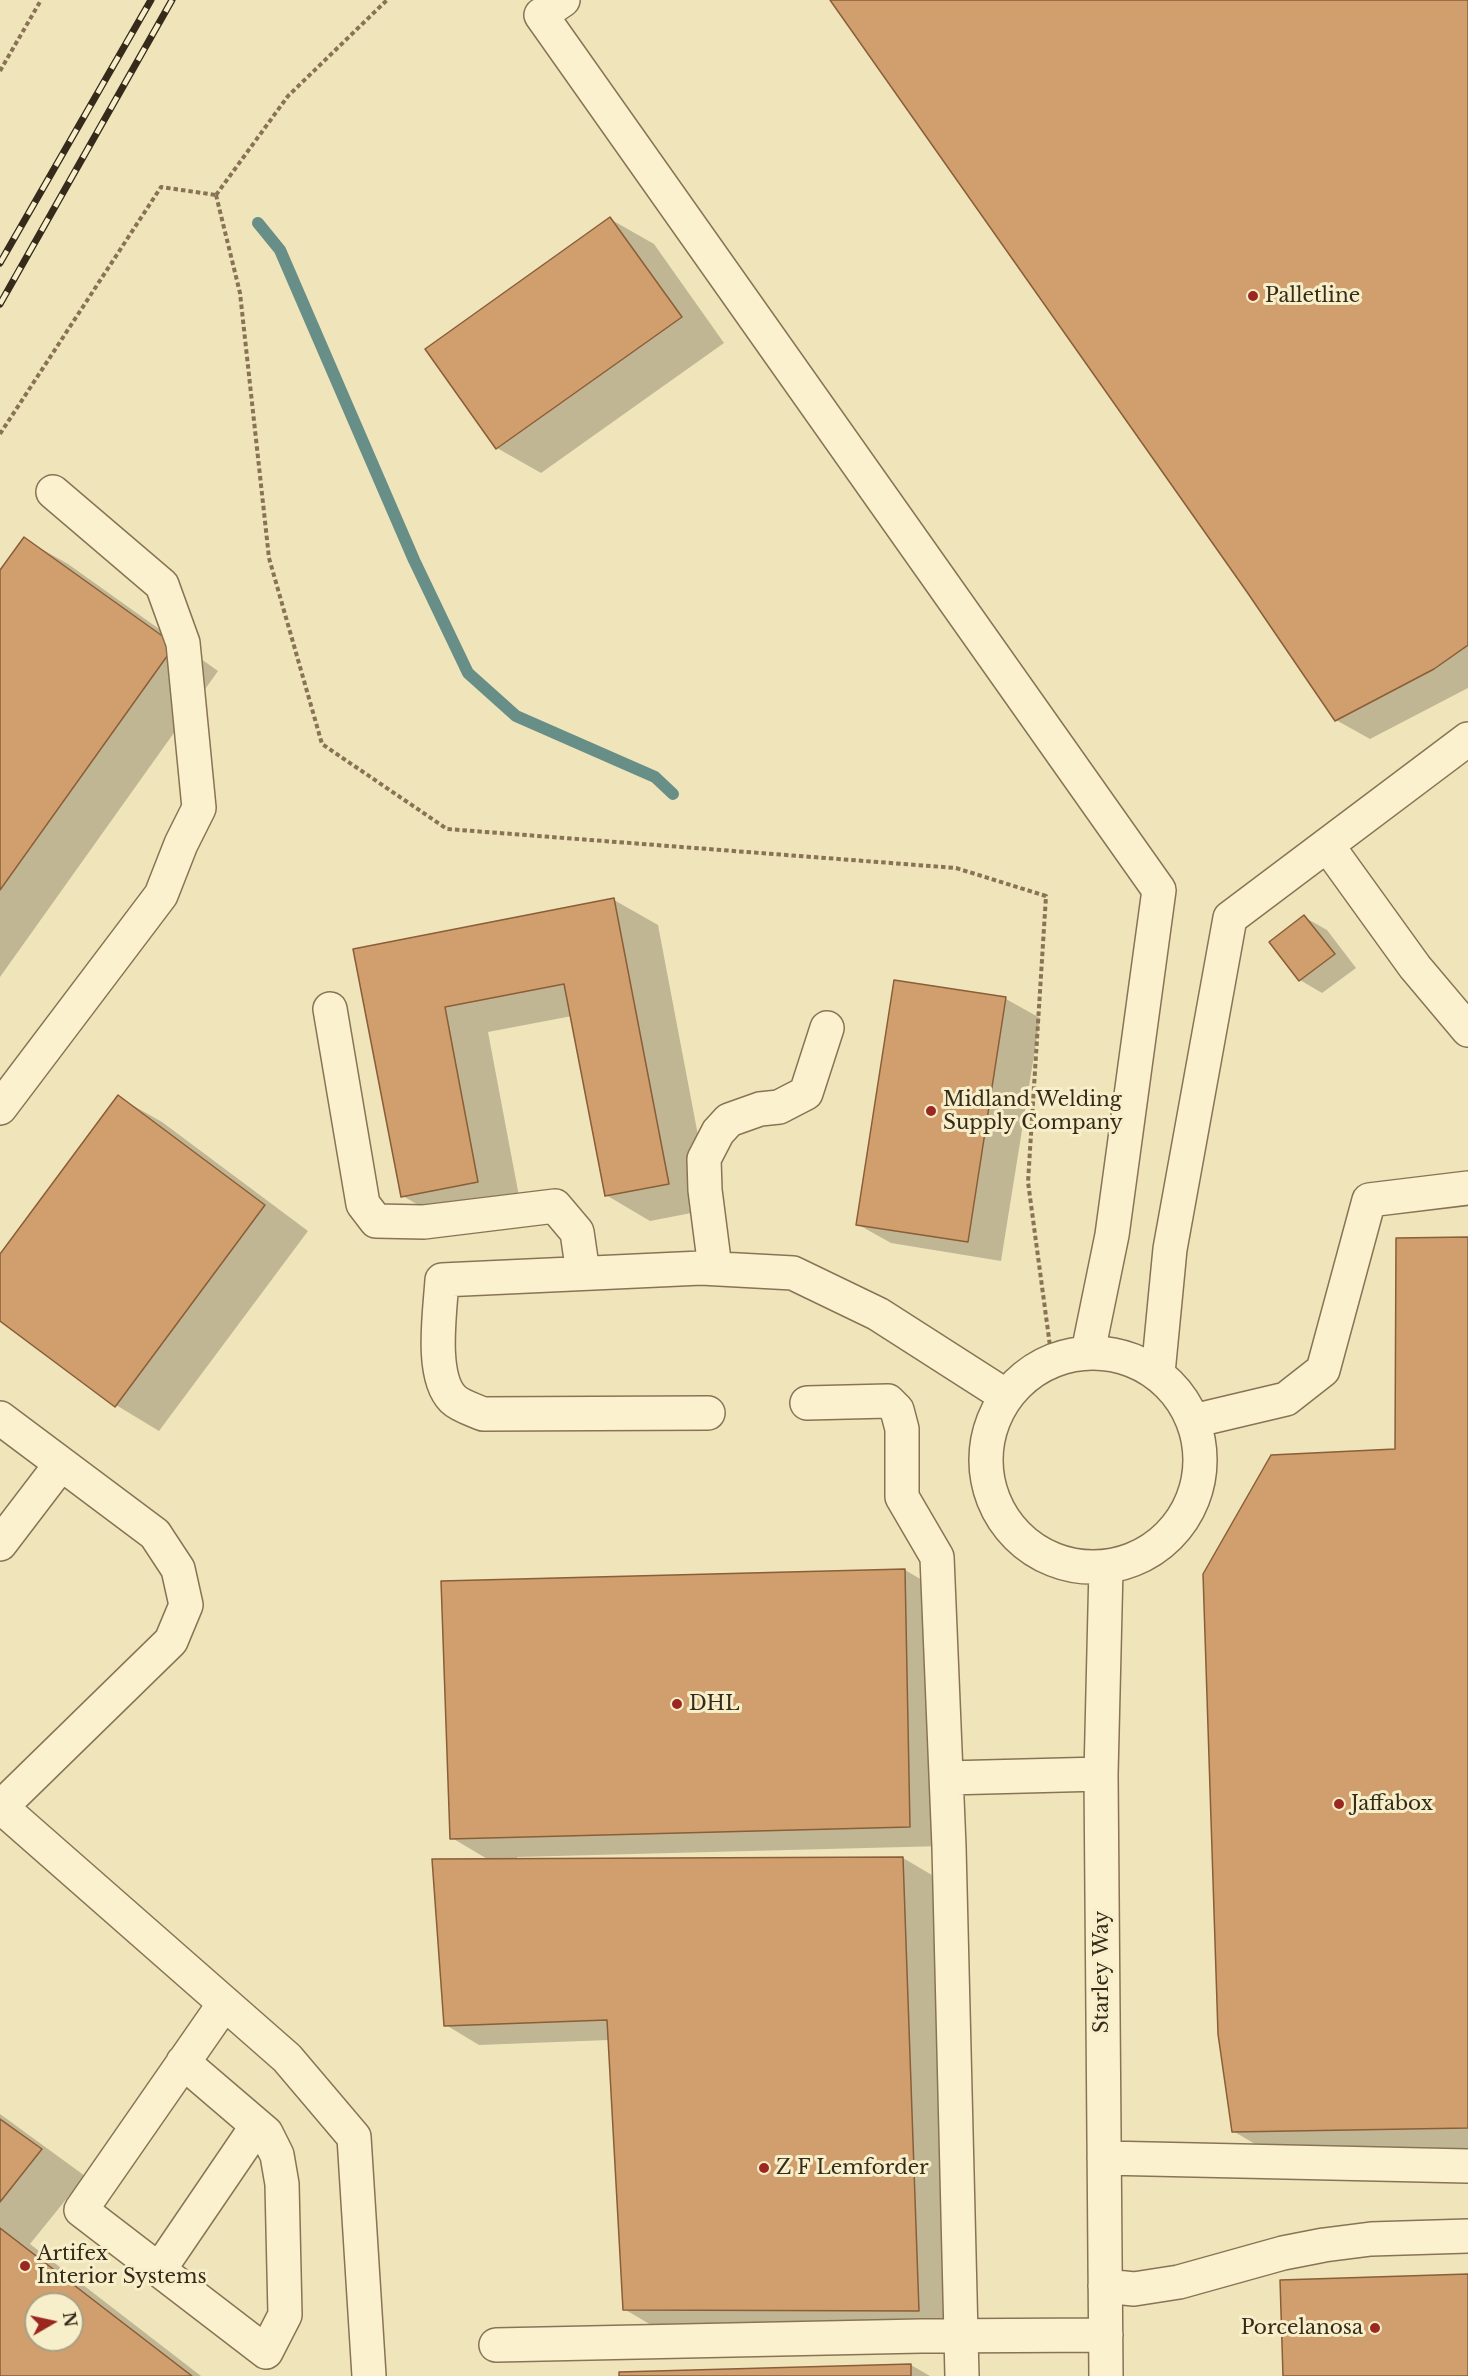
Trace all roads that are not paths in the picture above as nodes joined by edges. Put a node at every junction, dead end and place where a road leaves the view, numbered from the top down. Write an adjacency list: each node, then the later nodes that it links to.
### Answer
1 (563, 0): 12 (street)
2 (53, 492): 8 (street)
3 (1468, 740): 4 (street)
4 (1327, 845): 7 (street); 13 (street)
5 (330, 1009): 11 (street)
6 (826, 1028): 10 (street)
7 (1468, 1030)
8 (0, 1107)
9 (1468, 1188): 18 (street)
10 (715, 1268): 11 (street); 14 (street)
11 (583, 1273): 16 (street)
12 (1088, 1352): 13 (street); 14 (street)
13 (1158, 1373): 18 (street)
14 (1006, 1396): 21 (street)
15 (807, 1402): 23 (street)
16 (708, 1413)
17 (0, 1418): 19 (street)
18 (1193, 1421): 21 (street)
19 (61, 1464): 20 (street); 24 (street)
20 (0, 1544)
21 (1106, 1568): 22 (street, Starley Way)
22 (1101, 1774): 23 (street); 28 (street, Starley Way)
23 (947, 1778): 33 (street)
24 (1, 1807): 25 (street)
25 (224, 2004): 26 (street); 36 (street)
26 (183, 2062): 27 (street); 31 (street)
27 (257, 2126): 31 (street); 31 (street)
28 (1104, 2158): 29 (street); 32 (street, Starley Way)
29 (1468, 2166)
30 (1468, 2236): 32 (street)
31 (159, 2270)
32 (1105, 2286): 34 (street, Starley Way)
33 (962, 2335): 34 (street); 35 (street); 37 (street)
34 (1106, 2335): 38 (street, Starley Way)
35 (496, 2345)
36 (369, 2376)
37 (962, 2376)
38 (1106, 2376)

